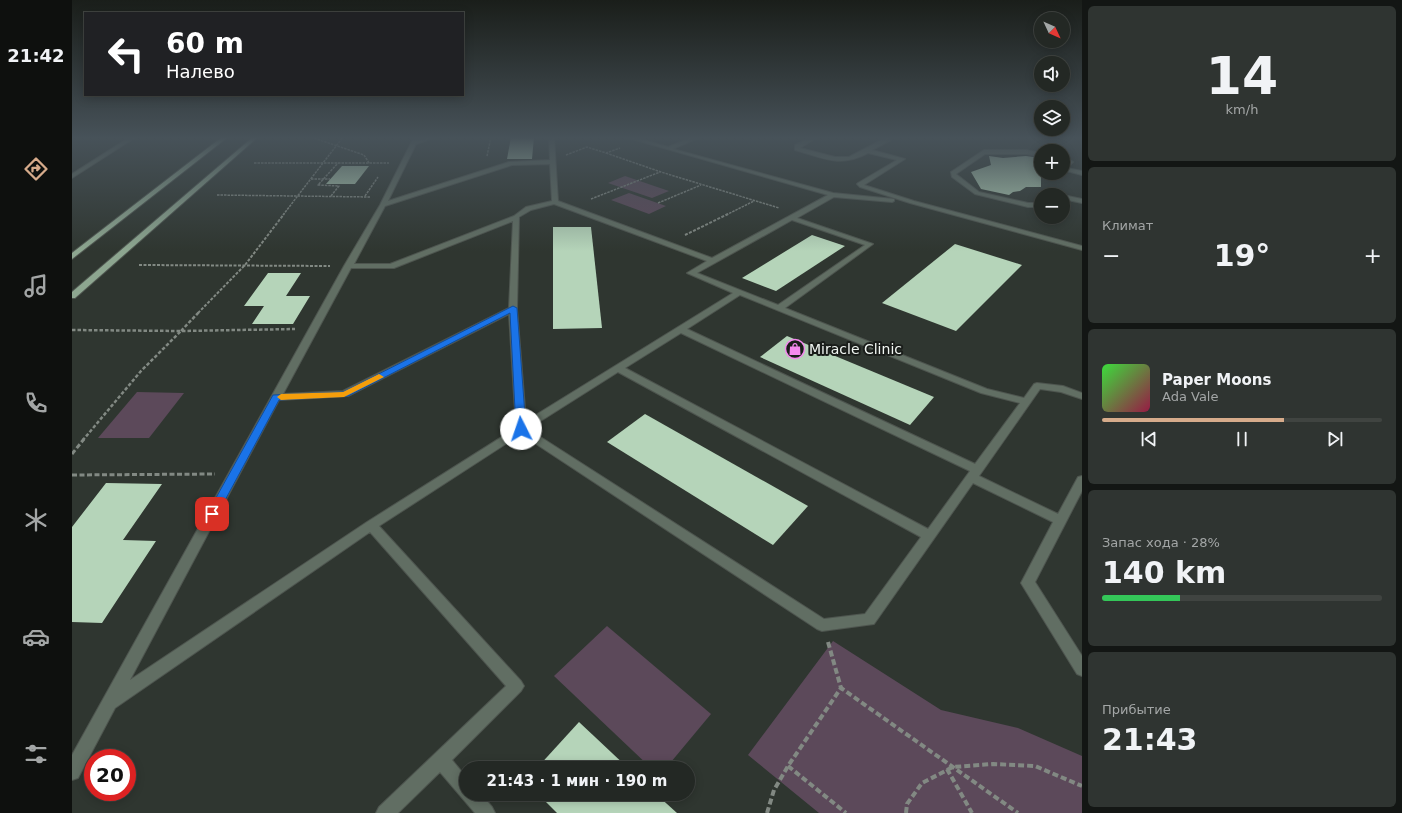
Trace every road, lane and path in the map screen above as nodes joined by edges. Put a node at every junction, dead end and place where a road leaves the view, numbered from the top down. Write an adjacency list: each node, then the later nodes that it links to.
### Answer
1 (177, 175): 37 (main road)
2 (212, 175): 43 (main road)
3 (314, 175): 15 (path)
4 (327, 175): 16 (path)
5 (397, 175): 24 (lane)
6 (455, 175): 14 (lane)
7 (473, 175): 14 (lane)
8 (553, 175): 27 (lane)
9 (654, 175): 31 (path)
10 (670, 175): 18 (path)
11 (761, 175): 20 (lane)
12 (875, 175): 28 (lane)
13 (954, 175): 30 (lane)
14 (463, 178): 24 (lane)
15 (311, 179): 16 (path); 21 (path)
16 (323, 179): 17 (path); 22 (path)
17 (330, 179)
18 (701, 185): 25 (path); 29 (path)
19 (217, 195): 21 (path)
20 (833, 195): 28 (lane); 32 (lane)
21 (298, 196): 22 (path); 40 (path)
22 (330, 196): 24 (path)
23 (1070, 198): 26 (lane)
24 (385, 201): 41 (lane)
25 (755, 201): 32 (path); 35 (path)
26 (1082, 201)
27 (555, 202): 31 (lane); 33 (lane)
28 (912, 202): 36 (lane)
29 (658, 203)
30 (1034, 205)
31 (570, 208): 35 (lane)
32 (798, 214): 34 (lane)
33 (516, 217): 41 (lane); 44 (lane)
34 (791, 218): 38 (lane); 45 (lane)
35 (667, 244): 38 (lane)
36 (1082, 248)
37 (72, 257)
38 (713, 261): 42 (lane)
39 (138, 265): 40 (path)
40 (245, 265): 41 (path); 49 (path)
41 (348, 266): 46 (lane)
42 (740, 292): 45 (lane); 47 (lane)
43 (72, 296)
44 (513, 308): 52 (lane); 54 (lane)
45 (780, 308): 53 (lane)
46 (313, 329): 49 (path); 52 (lane)
47 (680, 329): 50 (lane); 56 (lane)
48 (72, 330): 49 (path)
49 (181, 331): 55 (path)
50 (619, 369): 54 (lane); 62 (lane)
51 (1082, 396): 53 (lane)
52 (276, 397): 57 (lane)
53 (1025, 401): 56 (lane)
54 (521, 429): 61 (lane); 63 (lane)
55 (72, 454)
56 (974, 473): 60 (lane); 62 (lane)
57 (234, 474): 58 (path); 66 (lane)
58 (72, 475)
59 (1082, 480): 60 (lane)
60 (1060, 520): 64 (lane)
61 (371, 525): 66 (lane); 67 (lane)
62 (930, 536): 63 (lane)
63 (822, 625): 65 (path)
64 (1082, 669)
65 (841, 688): 68 (path); 69 (path)
66 (109, 704): 71 (lane)
67 (440, 759): 72 (lane); 75 (lane)
68 (788, 766): 77 (path); 78 (path)
69 (952, 767): 70 (path); 73 (path); 81 (path)
70 (947, 770): 79 (path); 80 (path)
71 (72, 772)
72 (459, 782)
73 (1082, 786)
74 (476, 801): 76 (lane)
75 (385, 813)
76 (486, 813)
77 (767, 813)
78 (846, 813)
79 (906, 813)
80 (972, 813)
81 (1018, 813)

